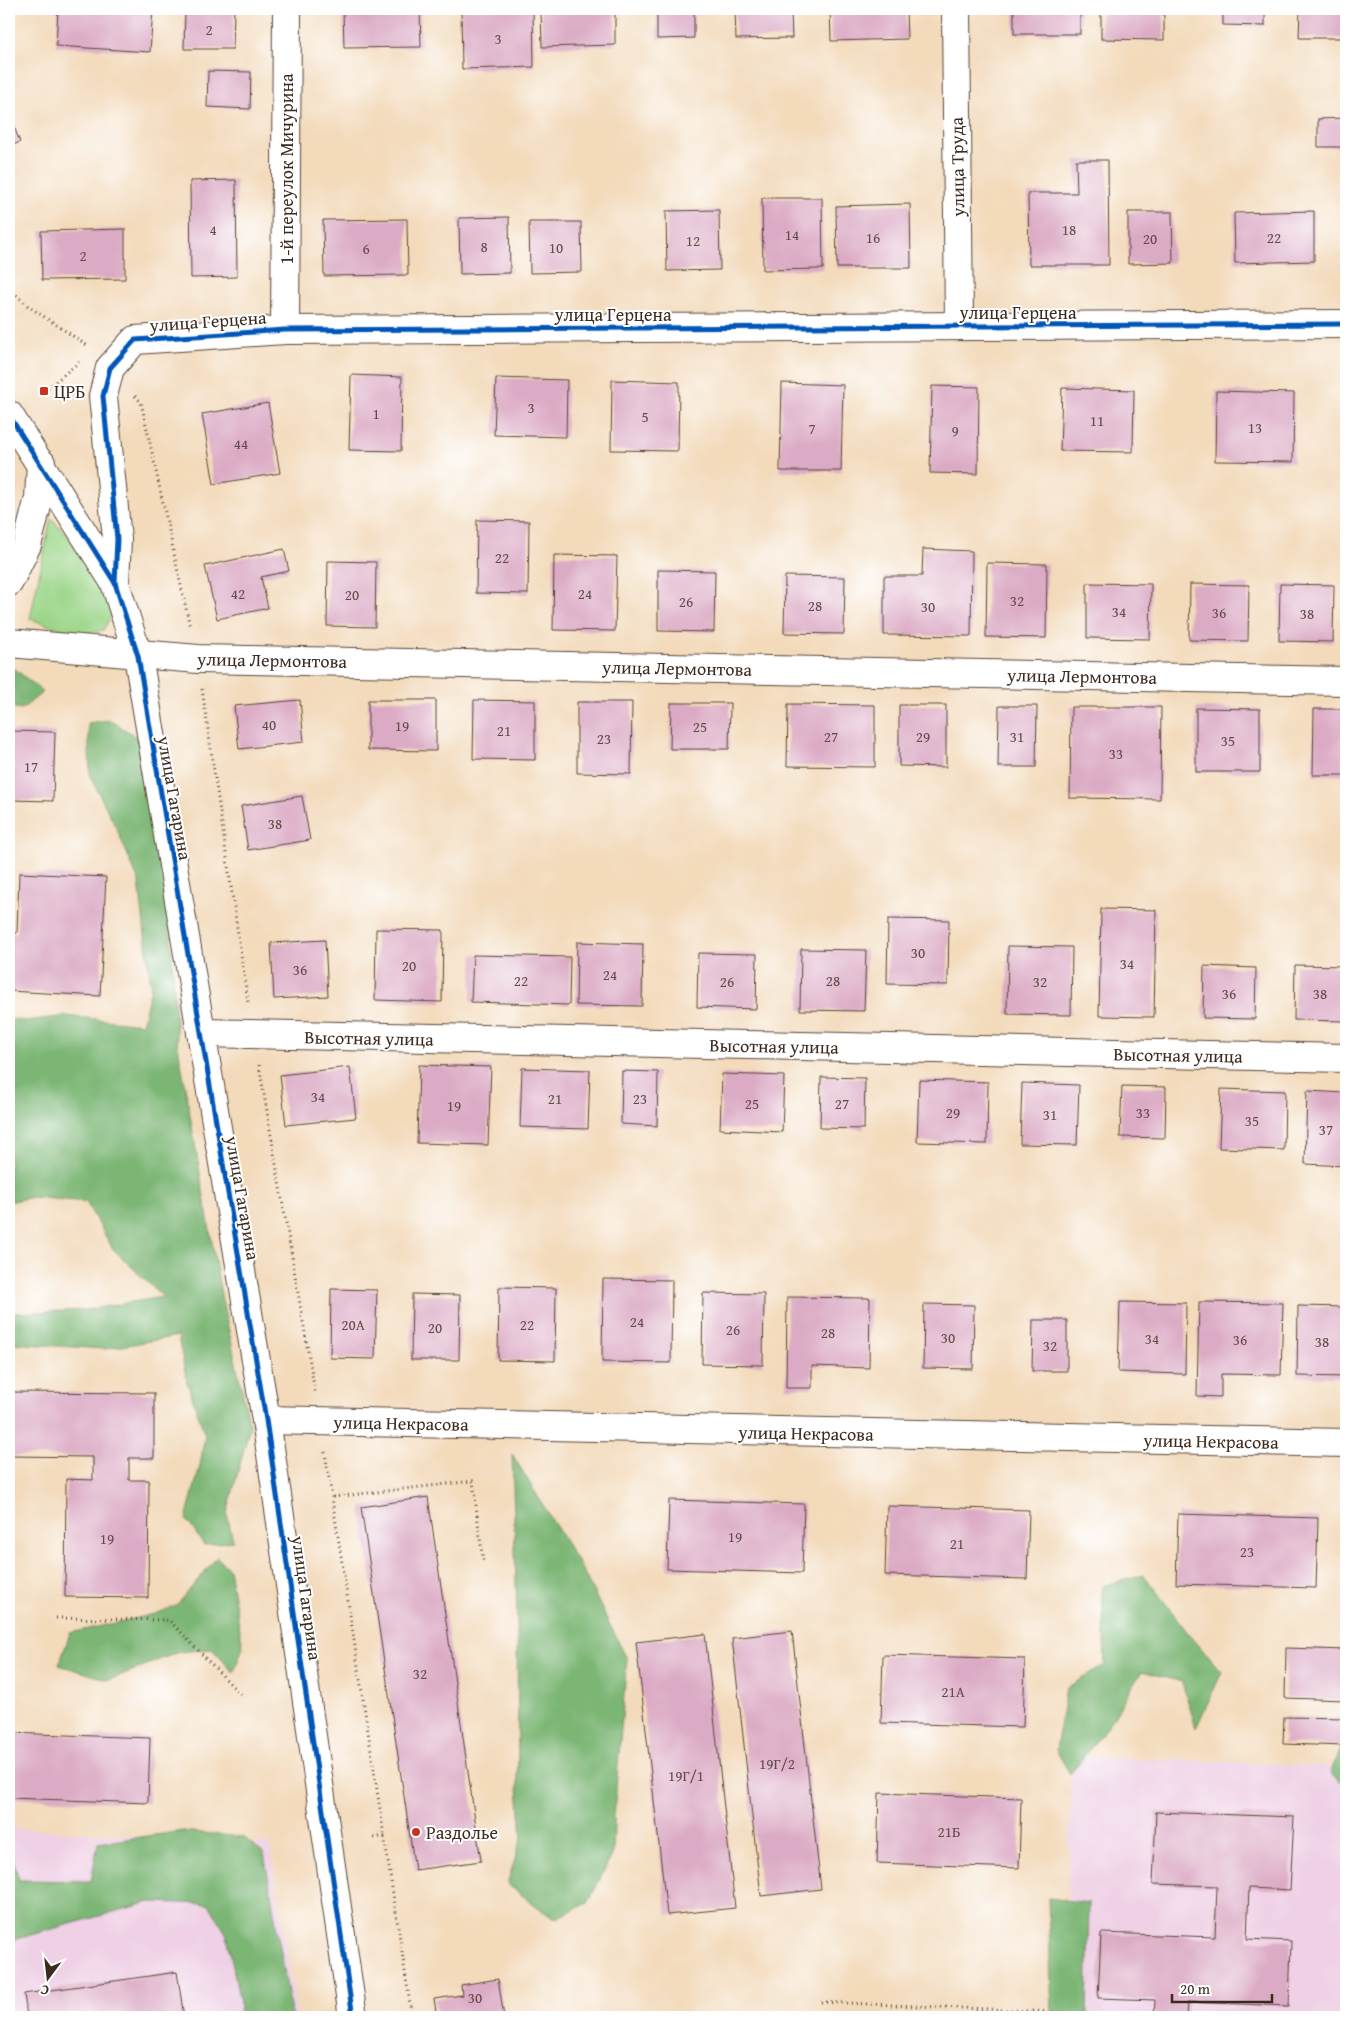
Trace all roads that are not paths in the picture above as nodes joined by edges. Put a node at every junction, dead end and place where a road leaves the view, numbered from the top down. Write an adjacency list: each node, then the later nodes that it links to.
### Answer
1 (288, 9): 5 (street, 1-й переулок Мичурина)
2 (956, 9): 4 (street, улица Труда)
3 (1346, 324): 4 (street, улица Герцена)
4 (959, 326): 5 (street, улица Герцена)
5 (286, 330): 9 (street, улица Герцена)
6 (9, 415): 7 (street, улица Гагарина)
7 (41, 464): 8 (street); 9 (street, улица Гагарина)
8 (9, 582)
9 (115, 583): 11 (street, улица Гагарина)
10 (9, 643): 11 (street, улица Лермонтова)
11 (138, 656): 12 (street, улица Лермонтова); 13 (street, улица Гагарина)
12 (1346, 681)
13 (201, 1033): 14 (street, Высотная улица); 15 (street, улица Гагарина)
14 (1346, 1058)
15 (266, 1420): 16 (street, улица Некрасова); 17 (street, улица Гагарина)
16 (1346, 1443)
17 (353, 2017)

